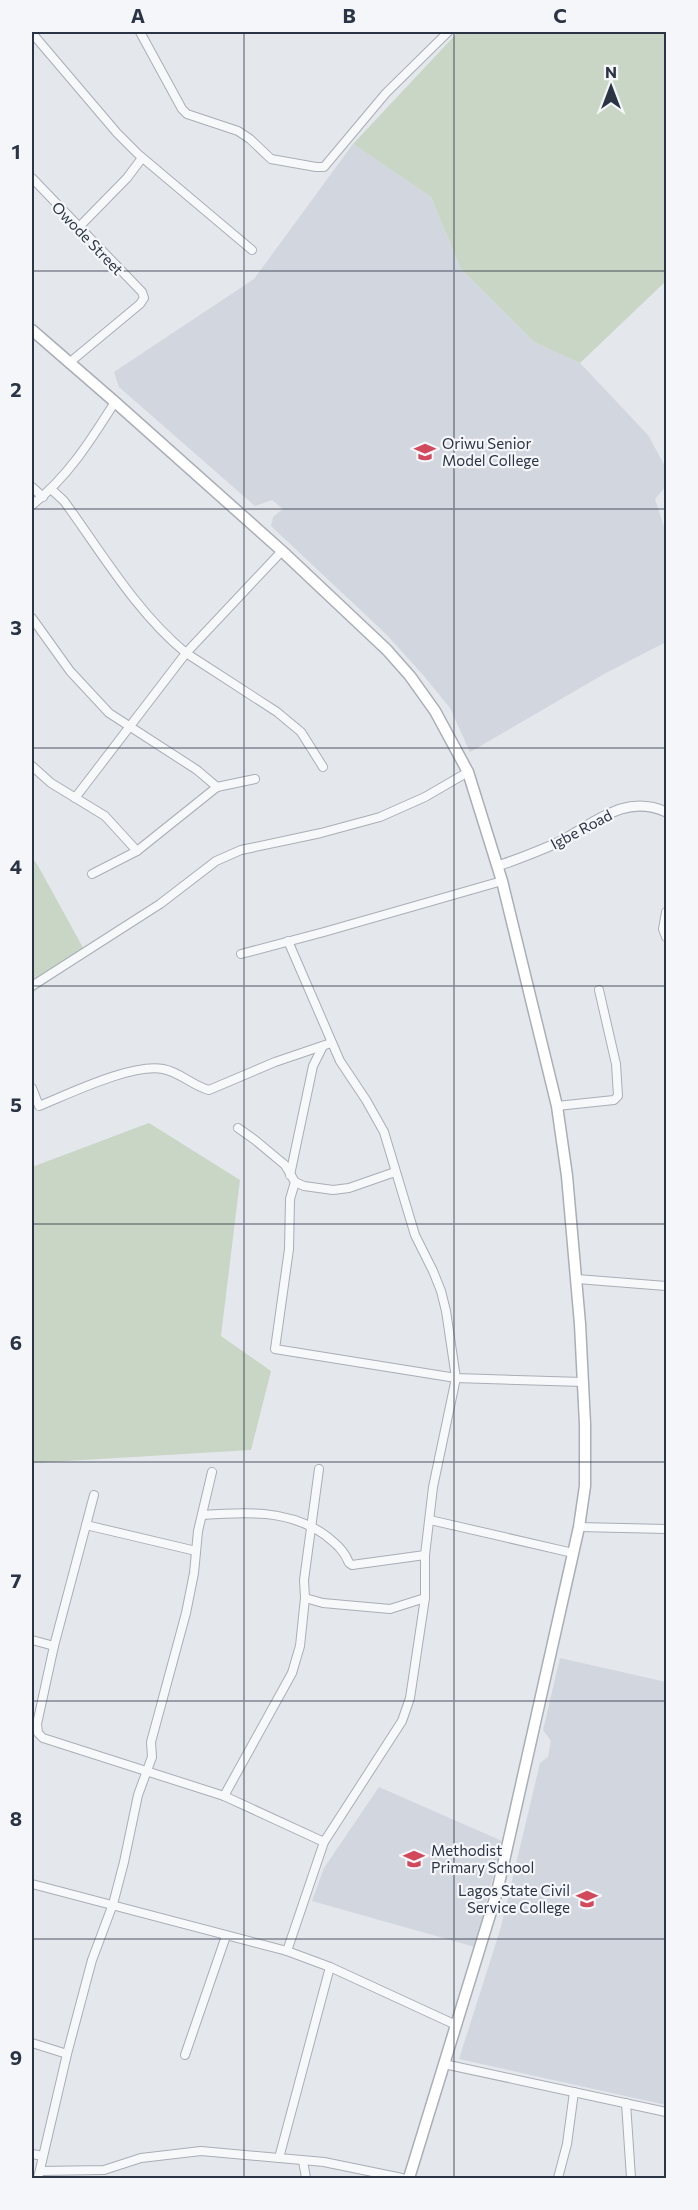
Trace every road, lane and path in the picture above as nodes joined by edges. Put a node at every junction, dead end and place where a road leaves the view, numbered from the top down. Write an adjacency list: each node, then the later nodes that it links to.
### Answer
1 (140, 32): 2 (street)
2 (448, 32)
3 (32, 33): 4 (street)
4 (142, 158): 6 (street); 7 (street)
5 (32, 178): 6 (street, Owode Street)
6 (79, 227): 9 (street, Owode Street)
7 (252, 250)
8 (32, 330): 9 (main road)
9 (69, 363): 10 (main road)
10 (115, 402): 12 (street); 15 (main road)
11 (32, 487): 13 (street)
12 (51, 489): 13 (street); 17 (street)
13 (43, 496): 14 (street)
14 (32, 505)
15 (282, 551): 17 (street); 21 (main road)
16 (32, 618): 18 (street)
17 (186, 653): 18 (street); 20 (street)
18 (130, 728): 23 (street); 24 (street)
19 (32, 766): 24 (street)
20 (322, 767)
21 (468, 772): 27 (main road); 34 (street)
22 (255, 779): 23 (street)
23 (217, 787): 26 (street)
24 (75, 798): 26 (street)
25 (666, 812): 27 (street, Igbe Road)
26 (137, 851): 28 (street)
27 (498, 866): 29 (main road)
28 (93, 874)
29 (502, 881): 32 (street); 39 (main road)
30 (666, 912): 31 (street)
31 (666, 937)
32 (288, 941): 33 (street); 36 (street)
33 (241, 954)
34 (32, 986)
35 (599, 990): 39 (street)
36 (331, 1042): 37 (street); 41 (street)
37 (323, 1046): 38 (street); 42 (street)
38 (32, 1088)
39 (557, 1106): 43 (main road)
40 (238, 1128): 42 (street)
41 (395, 1172): 42 (street); 45 (street)
42 (292, 1179): 45 (street)
43 (577, 1279): 44 (street); 46 (main road)
44 (666, 1286)
45 (456, 1378): 46 (street); 51 (street)
46 (583, 1382): 54 (main road)
47 (319, 1469): 52 (street)
48 (212, 1472): 50 (street)
49 (93, 1495): 53 (street)
50 (202, 1515): 52 (street); 56 (street)
51 (430, 1520): 57 (street); 58 (street)
52 (311, 1525): 58 (street); 59 (street)
53 (86, 1526): 56 (street); 62 (street)
54 (579, 1527): 55 (street); 57 (main road)
55 (666, 1529)
56 (196, 1551): 65 (street)
57 (573, 1553): 73 (main road)
58 (425, 1555): 60 (street)
59 (305, 1598): 60 (street); 66 (street)
60 (425, 1598): 67 (street)
61 (32, 1640): 62 (street)
62 (54, 1646): 64 (street)
63 (32, 1737): 64 (street)
64 (43, 1738): 65 (street)
65 (147, 1770): 66 (street); 69 (street)
66 (224, 1796): 67 (street)
67 (324, 1842): 71 (street)
68 (32, 1884): 69 (street)
69 (112, 1905): 70 (street); 75 (street)
70 (226, 1936): 71 (street); 76 (street)
71 (287, 1951): 72 (street)
72 (330, 1967): 73 (street); 83 (street)
73 (456, 2025): 77 (main road)
74 (32, 2043): 75 (street)
75 (67, 2054): 82 (street)
76 (185, 2055)
77 (444, 2064): 78 (street); 89 (main road)
78 (574, 2092): 79 (street); 90 (street)
79 (626, 2103): 80 (street); 91 (street)
80 (666, 2112)
81 (32, 2154): 82 (street)
82 (43, 2156): 86 (street)
83 (279, 2158): 84 (street); 85 (street)
84 (303, 2161): 87 (street); 88 (street)
85 (105, 2174): 86 (street)
86 (39, 2175)
87 (306, 2178)
88 (402, 2178)
89 (409, 2178)
90 (558, 2178)
91 (631, 2178)

